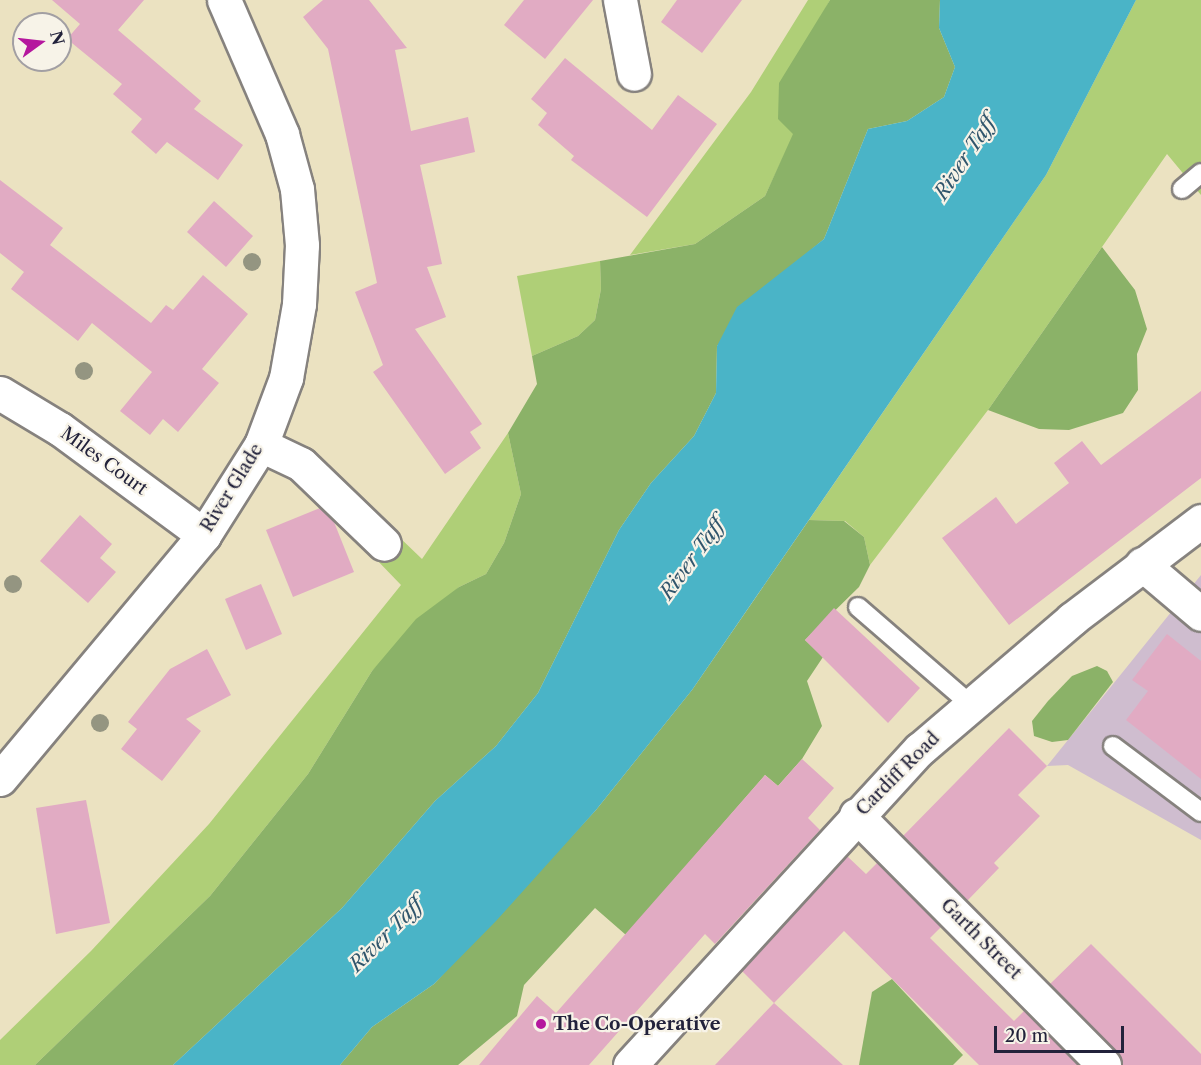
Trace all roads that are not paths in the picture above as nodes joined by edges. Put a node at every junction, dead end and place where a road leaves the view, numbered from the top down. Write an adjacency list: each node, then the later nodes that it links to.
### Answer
1 (224, 0): 7 (street, River Glade)
2 (620, 0): 3 (street)
3 (634, 74)
4 (1201, 173): 5 (lane)
5 (1182, 189)
6 (0, 393): 9 (street, Miles Court)
7 (261, 445): 9 (street, River Glade); 10 (street)
8 (1201, 521): 11 (street, Cardiff Road)
9 (204, 535): 16 (street, River Glade)
10 (384, 544)
11 (1142, 564): 13 (street); 14 (street, Cardiff Road)
12 (858, 607): 14 (lane)
13 (1201, 614)
14 (970, 704): 18 (street, Cardiff Road)
15 (1113, 746): 17 (lane)
16 (0, 779)
17 (1201, 812)
18 (856, 815): 19 (street, Cardiff Road); 20 (street, Garth Street)
19 (630, 1065)
20 (1104, 1065)

